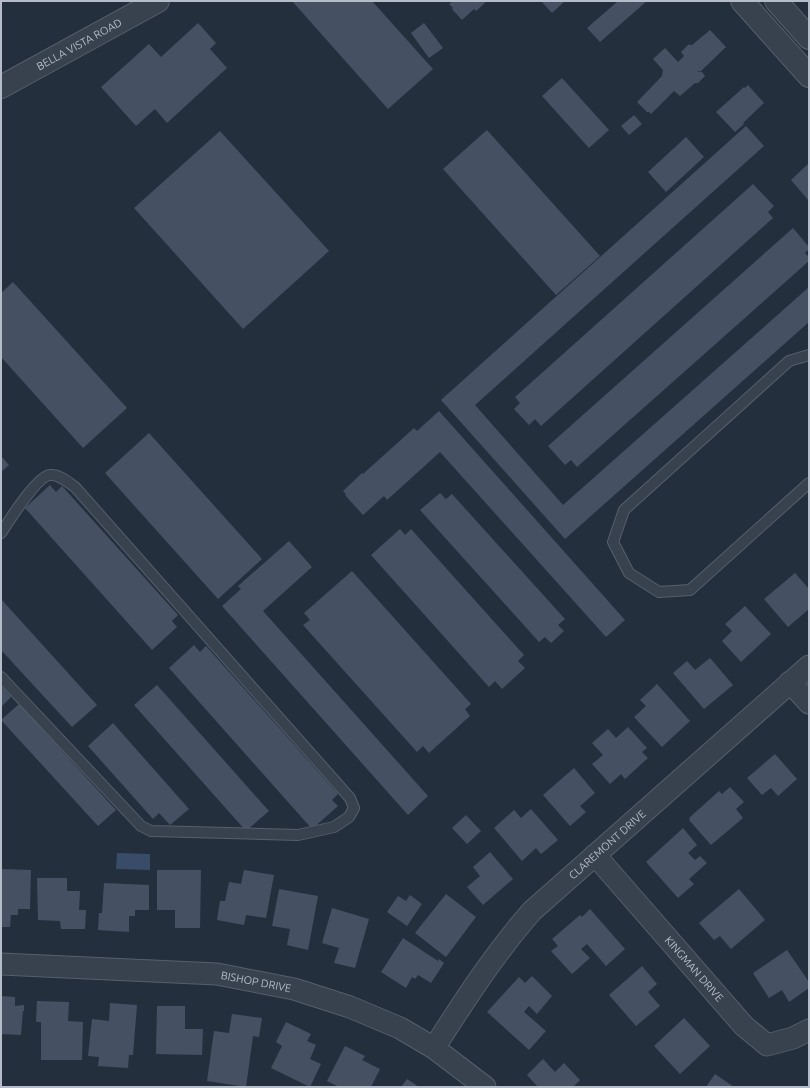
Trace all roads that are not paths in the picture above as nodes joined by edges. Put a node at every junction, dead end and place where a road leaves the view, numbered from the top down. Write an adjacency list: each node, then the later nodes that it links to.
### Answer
1 (158, 1): 6 (street, BELLA VISTA ROAD)
2 (742, 1): 5 (street)
3 (776, 1): 4 (street)
4 (809, 38)
5 (809, 76)
6 (1, 87)
7 (809, 355): 8 (lane)
8 (809, 483)
9 (1, 533): 11 (lane)
10 (809, 666): 12 (street, CLAREMONT DRIVE)
11 (1, 677)
12 (790, 682): 13 (street); 14 (street, CLAREMONT DRIVE)
13 (809, 703)
14 (595, 855): 16 (street, KINGMAN DRIVE); 17 (street, CLAREMONT DRIVE)
15 (1, 964): 17 (street, BISHOP DRIVE)
16 (809, 1030)
17 (434, 1048): 18 (street, BISHOP DRIVE)
18 (485, 1087)

